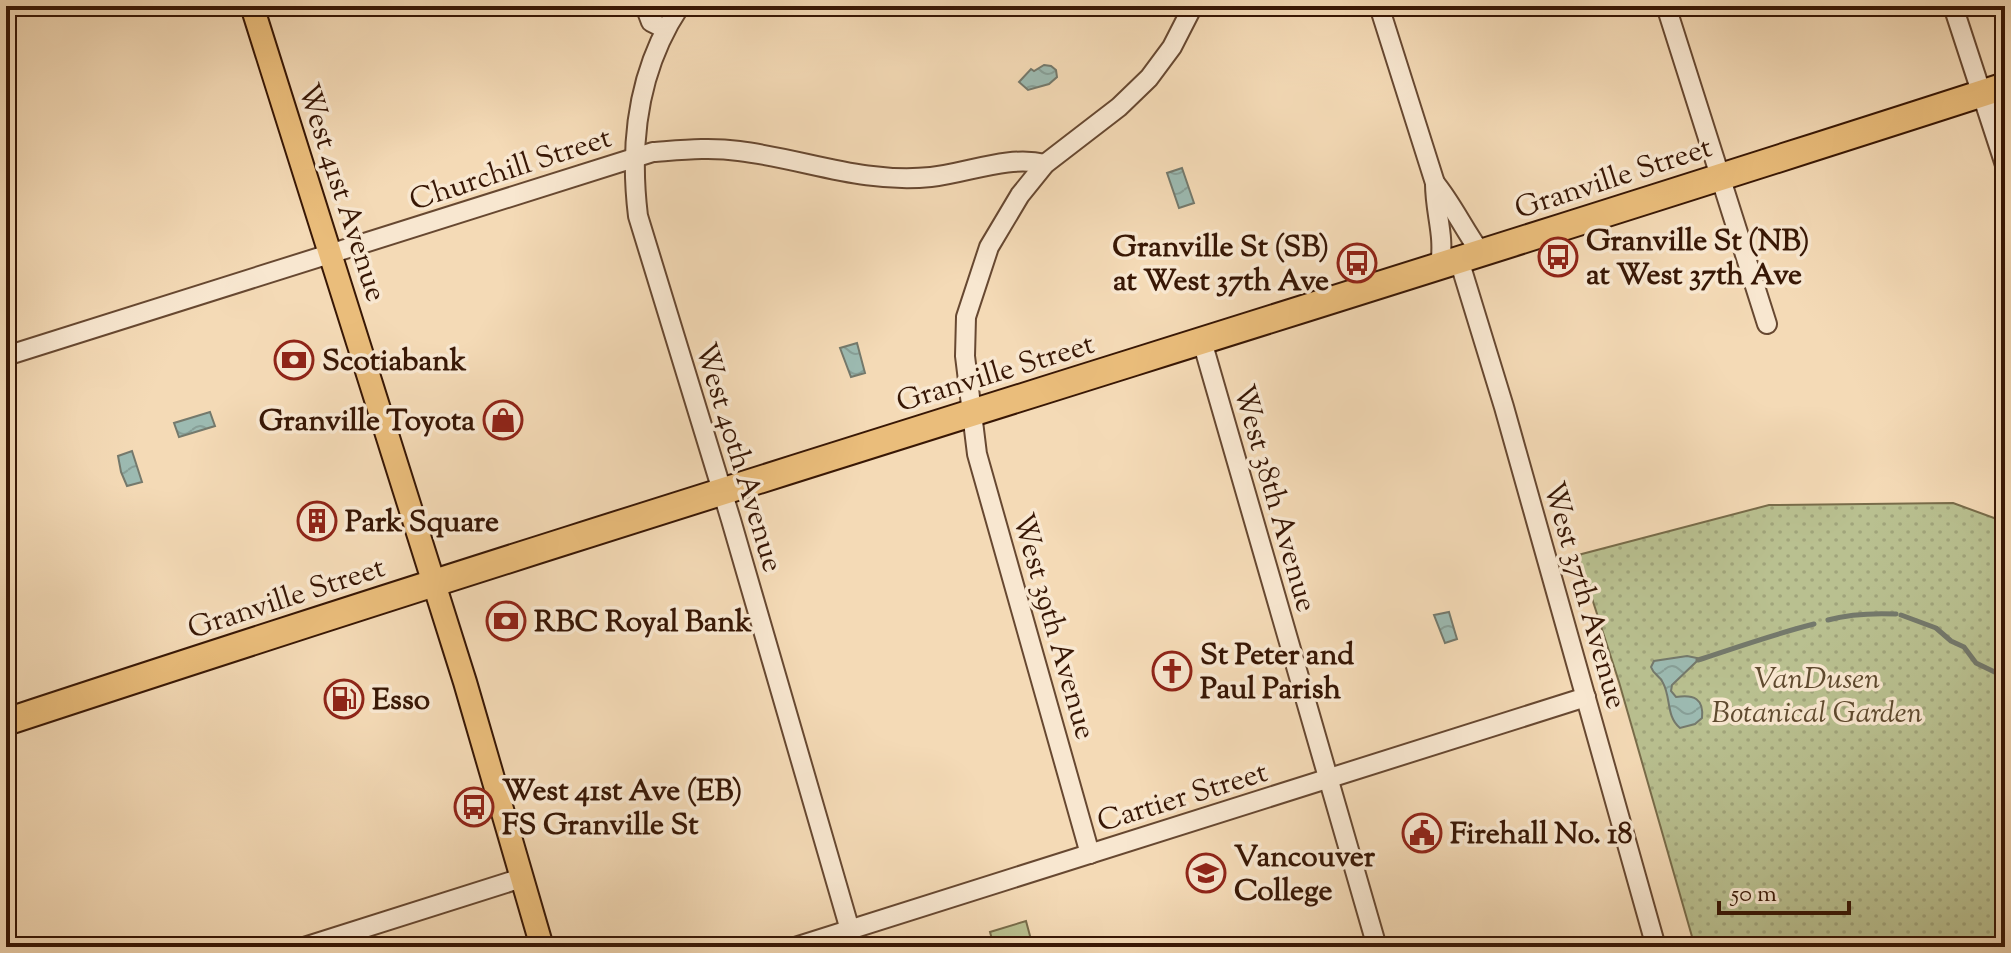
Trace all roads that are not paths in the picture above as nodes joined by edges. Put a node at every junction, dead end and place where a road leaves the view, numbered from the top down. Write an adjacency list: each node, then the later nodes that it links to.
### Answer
1 (252, 6): 15 (main road, West 41st Avenue)
2 (645, 6): 8 (street)
3 (680, 6): 8 (street, West 40th Avenue)
4 (1193, 6): 11 (street, West 39th Avenue)
5 (1379, 6): 14 (street, West 37th Avenue)
6 (1666, 6): 13 (street)
7 (1953, 6): 9 (street)
8 (665, 29): 10 (street, West 40th Avenue)
9 (1993, 89): 12 (street); 13 (highway, Granville Street)
10 (634, 158): 11 (street, Churchill Street); 15 (street, Churchill Street); 21 (street, West 40th Avenue)
11 (1045, 164): 20 (street, West 39th Avenue)
12 (2005, 165)
13 (1720, 176): 16 (highway, Granville Street); 17 (street)
14 (1435, 183): 16 (street, West 37th Avenue); 16 (street, West 37th Avenue)
15 (331, 254): 19 (street, Churchill Street); 22 (main road, West 41st Avenue)
16 (1460, 260): 18 (highway, Granville Street); 23 (street, West 37th Avenue)
17 (1767, 324)
18 (1202, 341): 20 (highway, Granville Street); 25 (street, West 38th Avenue)
19 (6, 356)
20 (971, 413): 21 (highway, Granville Street); 26 (street, West 39th Avenue)
21 (722, 491): 22 (highway, Granville Street); 28 (street, West 40th Avenue)
22 (434, 581): 24 (highway, Granville Street); 27 (main road, West 41st Avenue)
23 (1586, 697): 25 (street, Cartier Street); 33 (street, West 37th Avenue)
24 (6, 722)
25 (1328, 779): 26 (street, Cartier Street); 32 (street, West 38th Avenue)
26 (1090, 854): 28 (street, Cartier Street)
27 (522, 878): 29 (street); 30 (main road, West 41st Avenue)
28 (850, 930): 31 (street, Cartier Street)
29 (304, 947)
30 (542, 947)
31 (795, 947)
32 (1377, 947)
33 (1656, 947)

